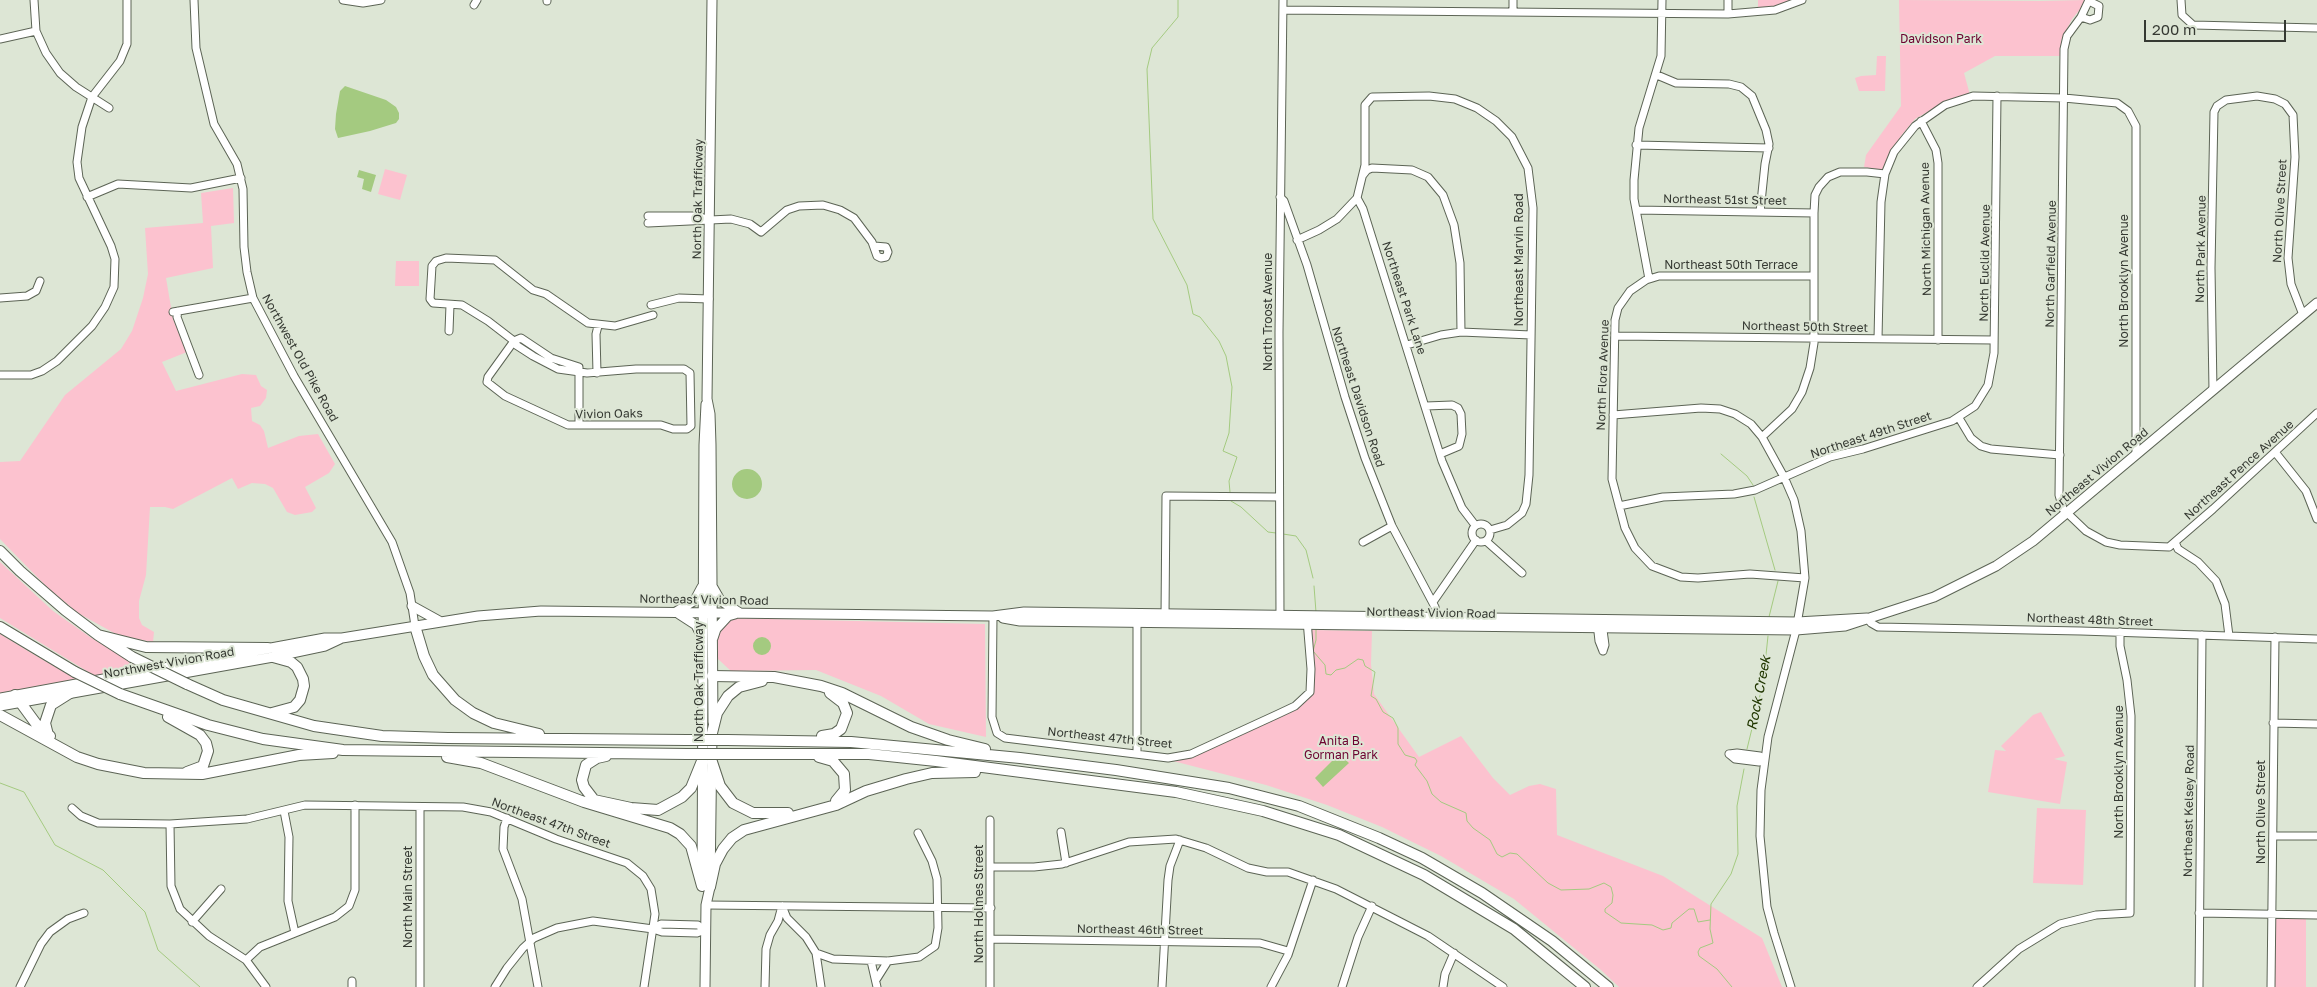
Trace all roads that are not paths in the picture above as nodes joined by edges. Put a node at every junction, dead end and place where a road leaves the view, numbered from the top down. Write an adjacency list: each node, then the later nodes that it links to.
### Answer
1 (34, 0): 20 (street)
2 (127, 0): 24 (street)
3 (194, 0): 33 (street, Northwest Old Pike Road)
4 (343, 0): 5 (street)
5 (381, 0)
6 (712, 0): 41 (main road, North Oak Trafficway)
7 (1283, 0): 14 (street, North Troost Avenue)
8 (1512, 0): 15 (street)
9 (1662, 0): 16 (street)
10 (1728, 0): 17 (street)
11 (1802, 0): 17 (street)
12 (2089, 0): 18 (street, North Garfield Avenue); 18 (street, North Garfield Avenue)
13 (2180, 0): 19 (street)
14 (1283, 10): 15 (street); 35 (street, North Troost Avenue)
15 (1513, 12): 16 (street)
16 (1661, 13): 17 (street); 22 (street)
17 (1728, 14)
18 (2081, 17): 25 (street, North Garfield Avenue)
19 (2317, 28)
20 (36, 31): 21 (street); 24 (street)
21 (0, 39)
22 (1657, 75): 29 (street); 30 (street)
23 (1997, 96): 25 (street); 28 (street); 63 (street, North Euclid Avenue)
24 (92, 97): 27 (street); 34 (street)
25 (2064, 98): 82 (street, North Garfield Avenue); 83 (street, North Brooklyn Avenue)
26 (2288, 107): 54 (street, North Olive Street); 70 (street, North Park Avenue)
27 (109, 108)
28 (1921, 121): 31 (street); 62 (street, North Michigan Avenue)
29 (1636, 145): 30 (street); 37 (street)
30 (1769, 148): 38 (street)
31 (1885, 174): 39 (street); 61 (street)
32 (1363, 177): 36 (street); 57 (street); 58 (street, Northeast Marvin Road)
33 (241, 178): 34 (street); 48 (street, Northwest Old Pike Road)
34 (87, 197): 68 (street)
35 (1280, 197): 42 (street, Northeast Davidson Road); 85 (street, North Troost Avenue)
36 (1357, 198): 42 (street); 65 (street, Northeast Park Lane)
37 (1636, 210): 38 (street, Northeast 51st Street); 45 (street)
38 (1760, 212): 39 (street, Northeast 51st Street)
39 (1814, 213): 44 (street)
40 (648, 220): 41 (street)
41 (710, 220): 43 (street); 49 (main road, North Oak Trafficway)
42 (1297, 240): 90 (street, Northeast Davidson Road)
43 (874, 246)
44 (1813, 276): 45 (street, Northeast 50th Terrace); 60 (street)
45 (1649, 279): 59 (street, North Flora Avenue)
46 (40, 281): 47 (street)
47 (0, 298)
48 (253, 298): 69 (street); 101 (street, Northwest Old Pike Road)
49 (709, 299): 52 (street); 72 (main road, North Oak Trafficway)
50 (2317, 303): 54 (main road, Northeast Vivion Road)
51 (450, 304): 55 (street); 56 (street); 64 (street)
52 (651, 306)
53 (653, 315): 55 (street)
54 (2303, 315): 70 (main road, Northeast Vivion Road)
55 (598, 326): 67 (street)
56 (449, 331)
57 (1462, 332): 58 (street); 65 (street)
58 (1531, 334): 91 (street, Northeast Marvin Road)
59 (1615, 336): 60 (street, Northeast 50th Street); 76 (street, North Flora Avenue)
60 (1814, 338): 61 (street, Northeast 50th Street); 79 (street)
61 (1878, 339): 62 (street, Northeast 50th Street)
62 (1938, 340): 63 (street, Northeast 50th Street)
63 (1994, 340): 77 (street, North Euclid Avenue)
64 (514, 341): 66 (street); 78 (street, Vivion Oaks)
65 (1407, 345): 74 (street, Northeast Park Lane)
66 (579, 372): 67 (street); 78 (street)
67 (597, 373): 71 (street)
68 (0, 375)
69 (199, 375)
70 (2212, 390): 83 (main road, Northeast Vivion Road)
71 (692, 395): 72 (street); 73 (street)
72 (707, 399): 73 (street); 99 (main road, North Oak Trafficway)
73 (692, 403): 78 (street, Vivion Oaks)
74 (1426, 406): 81 (street, Northeast Park Lane); 81 (street)
75 (2317, 413): 80 (street, Northeast Pence Avenue)
76 (1613, 415): 79 (street); 86 (street, North Flora Avenue)
77 (1959, 418): 82 (street); 84 (street, Northeast 49th Street)
78 (579, 424)
79 (1762, 437): 84 (street)
80 (2275, 452): 88 (street); 95 (street, Northeast Pence Avenue)
81 (1440, 454): 89 (street, Northeast Park Lane)
82 (2060, 455): 87 (street, North Garfield Avenue)
83 (2136, 455): 87 (main road, Northeast Vivion Road)
84 (1784, 477): 86 (street, Northeast 49th Street); 98 (street)
85 (1279, 497): 106 (street); 109 (street, North Troost Avenue)
86 (1619, 506): 98 (street, North Flora Avenue)
87 (2067, 514): 95 (street); 107 (main road, Northeast Vivion Road)
88 (2317, 519)
89 (1475, 525): 91 (street); 92 (street)
90 (1392, 526): 94 (street); 100 (street, Northeast Davidson Road)
91 (1490, 530): 93 (street)
92 (1476, 540): 93 (street); 100 (street)
93 (1486, 541): 97 (street)
94 (1363, 542)
95 (2175, 542): 122 (street)
96 (0, 551): 120 (highway)
97 (1522, 573)
98 (1805, 578): 116 (street)
99 (707, 584): 102 (main road); 103 (main road, North Oak Trafficway); 104 (main road)
100 (1433, 602): 111 (street, Northeast Davidson Road)
101 (412, 606): 112 (main road); 115 (street, Northwest Old Pike Road)
102 (676, 612): 103 (main road, Northeast Vivion Road); 112 (main road, Northeast Vivion Road); 125 (main road)
103 (707, 613): 104 (main road, Northeast Vivion Road); 125 (main road, North Oak Trafficway); 135 (main road)
104 (740, 613): 105 (main road, Northeast Vivion Road); 125 (main road)
105 (993, 616): 106 (main road, Northeast Vivion Road); 113 (main road, Northeast Vivion Road); 146 (street, Northeast 47th Street)
106 (1165, 618): 109 (main road, Northeast Vivion Road); 113 (main road, Northeast Vivion Road)
107 (1867, 618): 116 (main road, Northeast Vivion Road); 119 (street, Northeast 48th Street)
108 (1562, 619): 111 (main road, Northeast Vivion Road); 114 (main road, Northeast Vivion Road); 118 (main road)
109 (1280, 620): 110 (main road, Northeast Vivion Road)
110 (1307, 620): 111 (main road, Northeast Vivion Road); 146 (street, Northeast 47th Street)
111 (1438, 621): 118 (main road, Northeast Vivion Road)
112 (441, 622): 115 (main road, Northeast Vivion Road)
113 (1137, 622): 146 (street)
114 (1600, 623): 116 (main road, Northeast Vivion Road); 118 (main road, Northeast Vivion Road)
115 (415, 626): 126 (main road, Northwest Vivion Road); 140 (highway)
116 (1797, 626): 215 (street)
117 (0, 627): 131 (highway, bridge)
118 (1553, 627)
119 (2120, 632): 121 (street, Northeast 48th Street); 216 (street, North Brooklyn Avenue)
120 (98, 635): 126 (highway); 134 (highway, bridge)
121 (2202, 635): 122 (street, Northeast 48th Street); 173 (street, Northeast Kelsey Road)
122 (2229, 636): 123 (street, Northeast 48th Street)
123 (2275, 637): 124 (street, Northeast 48th Street); 136 (street, North Olive Street)
124 (2317, 638)
125 (707, 640): 127 (main road, North Oak Trafficway); 148 (main road, North Oak Trafficway)
126 (271, 652): 128 (main road, Northwest Vivion Road); 130 (main road, Northwest Vivion Road); 134 (highway)
127 (712, 676): 135 (main road, North Oak Trafficway); 147 (highway)
128 (70, 693): 130 (main road, Northwest Vivion Road); 139 (highway)
129 (0, 698): 130 (main road, Northwest Vivion Road)
130 (18, 698): 132 (main road, Northwest Vivion Road); 139 (highway)
131 (148, 705): 139 (highway); 142 (highway)
132 (0, 706)
133 (0, 714): 142 (highway)
134 (269, 714): 140 (highway)
135 (713, 714): 138 (main road, North Oak Trafficway)
136 (2273, 723): 137 (street); 159 (street, North Olive Street)
137 (2317, 724)
138 (712, 733): 141 (highway); 148 (main road, North Oak Trafficway)
139 (48, 735)
140 (560, 739): 141 (highway, bridge)
141 (793, 741): 147 (highway)
142 (374, 751): 143 (highway)
143 (427, 752): 145 (highway); 165 (highway)
144 (781, 752): 145 (highway, bridge); 148 (highway); 149 (highway)
145 (619, 753): 148 (highway)
146 (1137, 754)
147 (1020, 758): 214 (highway)
148 (707, 762): 165 (main road, North Oak Trafficway)
149 (1004, 771): 165 (highway); 195 (highway)
150 (355, 806): 151 (street, Northeast 47th Street); 153 (street, Northeast 47th Street); 181 (street)
151 (420, 807): 154 (street, Northeast 47th Street); 199 (street, North Main Street)
152 (72, 808): 156 (street, Northeast 47th Street)
153 (284, 810): 156 (street, Northeast 47th Street); 181 (street)
154 (507, 818): 179 (street, Northeast 47th Street); 182 (street)
155 (990, 820): 163 (street, North Holmes Street)
156 (170, 824): 178 (street)
157 (1061, 832): 162 (street)
158 (918, 833): 170 (street)
159 (2273, 836): 160 (street); 174 (street, North Olive Street)
160 (2317, 836)
161 (1180, 840): 162 (street); 164 (street); 184 (street)
162 (1066, 863): 163 (street)
163 (990, 867): 171 (street, North Holmes Street)
164 (1313, 880): 169 (street); 187 (street)
165 (706, 886): 167 (main road, North Oak Trafficway)
166 (221, 889): 178 (street)
167 (706, 905): 168 (street); 180 (main road, North Oak Trafficway)
168 (782, 906): 170 (street); 176 (street); 177 (street)
169 (1372, 906): 189 (street); 209 (street)
170 (938, 908): 171 (street); 193 (street)
171 (991, 908): 183 (street, North Holmes Street)
172 (84, 913): 197 (street)
173 (2200, 913): 174 (street); 217 (street, Northeast Kelsey Road)
174 (2272, 915): 175 (street); 218 (street, North Olive Street)
175 (2317, 915)
176 (779, 918): 177 (street); 204 (street)
177 (787, 918): 188 (street)
178 (192, 922): 191 (street)
179 (653, 929): 180 (street); 182 (street); 202 (street, Northeast 47th Street)
180 (705, 930): 203 (main road, North Oak Trafficway)
181 (294, 933): 191 (street)
182 (531, 938): 185 (street); 186 (street)
183 (990, 940): 184 (street, Northeast 46th Street); 206 (street, North Holmes Street)
184 (1163, 941): 187 (street, Northeast 46th Street); 207 (street)
185 (523, 948): 186 (street); 200 (street)
186 (531, 951): 201 (street)
187 (1288, 951): 208 (street)
188 (816, 953): 190 (street); 194 (street)
189 (1454, 953): 210 (street); 211 (street)
190 (830, 958): 192 (street); 194 (street)
191 (246, 960): 198 (street)
192 (872, 961): 193 (street); 196 (street)
193 (888, 961): 196 (street)
194 (818, 967): 205 (street)
195 (1563, 969): 212 (highway); 213 (highway)
196 (876, 984)
197 (20, 987)
198 (266, 987)
199 (420, 987)
200 (495, 987)
201 (538, 987)
202 (644, 987)
203 (705, 987)
204 (765, 987)
205 (821, 987)
206 (990, 987)
207 (1162, 987)
208 (1271, 987)
209 (1342, 987)
210 (1443, 987)
211 (1503, 987)
212 (1578, 987)
213 (1585, 987)
214 (1608, 987)
215 (1791, 987)
216 (1977, 987)
217 (2199, 987)
218 (2271, 987)

